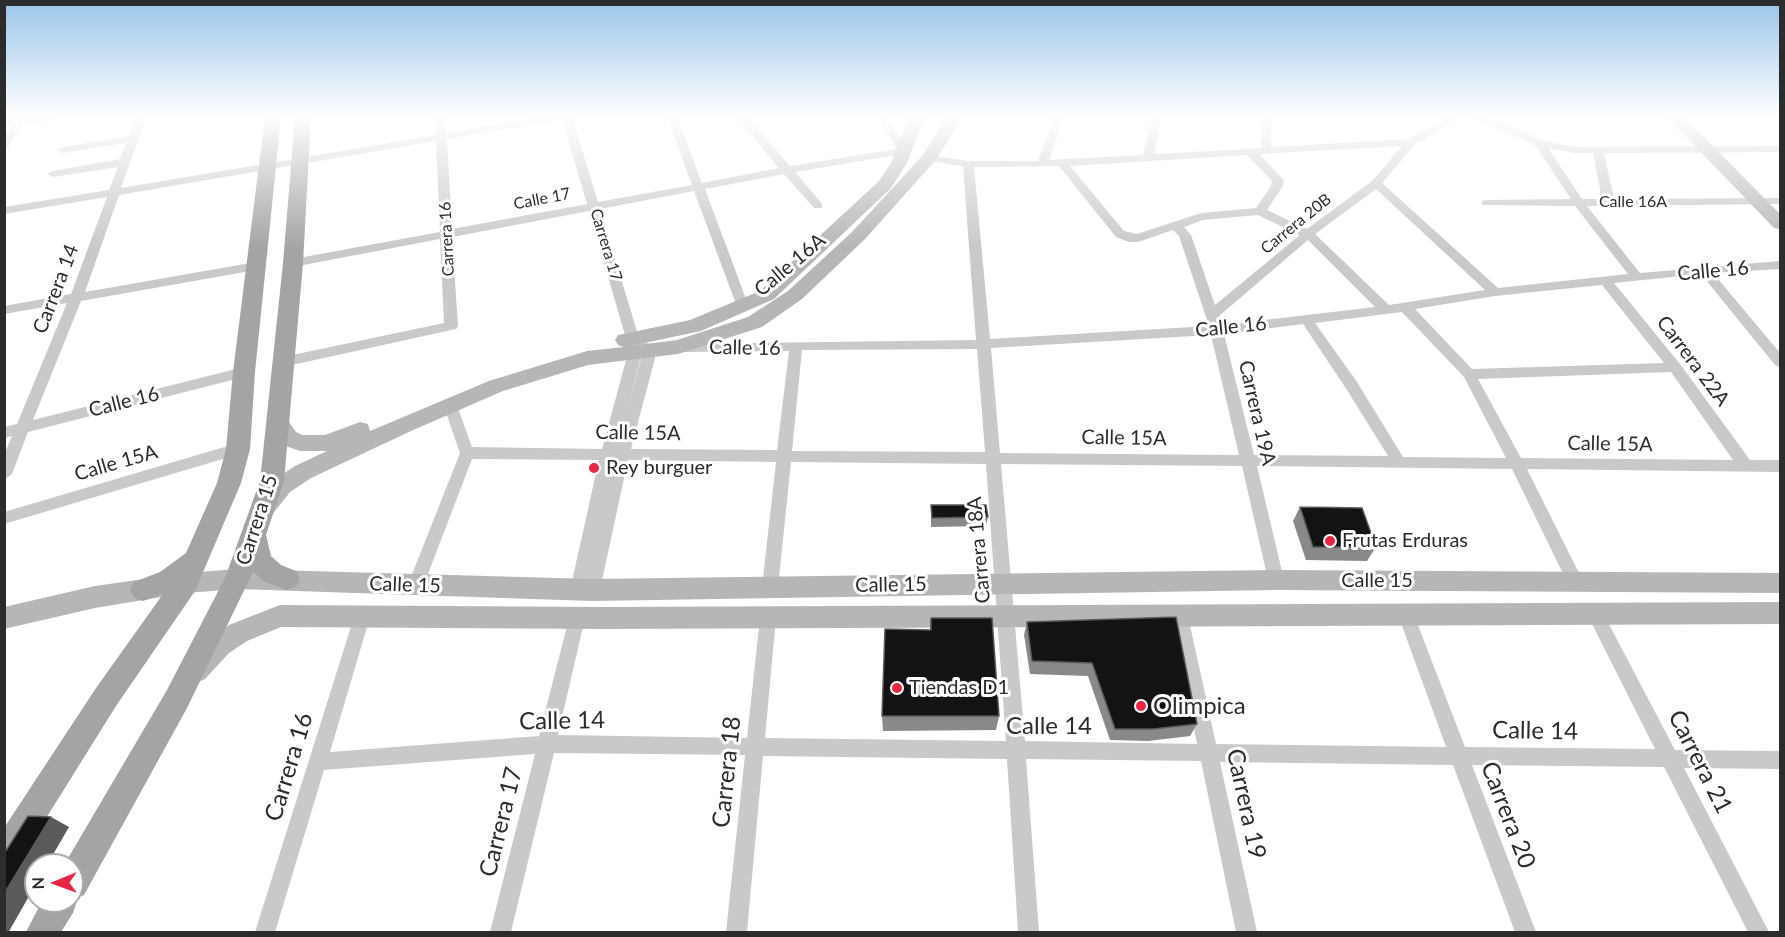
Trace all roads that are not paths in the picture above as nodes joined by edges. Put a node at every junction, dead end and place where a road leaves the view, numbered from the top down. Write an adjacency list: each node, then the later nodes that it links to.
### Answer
1 (267, 161): 22 (main road, Carrera 15)
2 (299, 161): 22 (street); 41 (main road, Carrera 15)
3 (443, 161): 39 (street, Carrera 16)
4 (580, 161): 33 (street, Carrera 17)
5 (688, 161): 26 (street)
6 (780, 161): 23 (street)
7 (845, 161): 23 (street, Calle 17)
8 (899, 161): 49 (street, Calle 16A)
9 (927, 161): 57 (street, Calle 16A)
10 (947, 161): 20 (street)
11 (1043, 161): 21 (street)
12 (1095, 161): 19 (street)
13 (1259, 161): 36 (street)
14 (1395, 161): 25 (street, Carrera 20B)
15 (1551, 161): 31 (street)
16 (1600, 161): 32 (street)
17 (1718, 161): 29 (street)
18 (125, 162): 24 (street); 27 (street, Carrera 14)
19 (1062, 163): 21 (street); 38 (street)
20 (968, 164): 21 (street); 56 (street, Carrera 18A)
21 (1042, 164)
22 (266, 168): 27 (street); 43 (main road, Carrera 15)
23 (788, 170): 26 (street, Calle 17); 34 (street)
24 (53, 174)
25 (1376, 183): 40 (street, Carrera 20B); 47 (street)
26 (697, 187): 33 (street, Calle 17); 49 (street)
27 (113, 193): 35 (street); 48 (street, Carrera 14)
28 (1780, 201): 29 (street, Calle 16A)
29 (1758, 202): 32 (street, Calle 16A); 37 (street)
30 (1486, 203): 31 (street, Calle 16A)
31 (1579, 203): 32 (street, Calle 16A); 45 (street)
32 (1609, 203)
33 (594, 206): 39 (street, Calle 17); 59 (street, Carrera 17)
34 (818, 206)
35 (4, 211)
36 (1260, 211): 38 (street); 40 (street)
37 (1780, 224)
38 (1176, 226): 53 (street, Carrera 19A)
39 (448, 234): 41 (street, Calle 17); 60 (street, Carrera 16)
40 (1308, 234): 52 (street); 53 (street, Carrera 20B)
41 (293, 263): 60 (main road, Carrera 15)
42 (1780, 265): 44 (street, Calle 16)
43 (256, 266): 48 (street); 63 (main road, Carrera 15)
44 (1704, 270): 45 (street, Calle 16); 61 (street)
45 (1638, 278): 46 (street, Calle 16)
46 (1606, 282): 47 (street, Calle 16); 62 (street, Carrera 22A)
47 (1495, 292): 50 (street, Calle 16)
48 (76, 298): 51 (street); 67 (street, Carrera 14)
49 (743, 307): 59 (street, Calle 16A)
50 (1405, 307): 52 (street, Calle 16); 64 (street)
51 (4, 310)
52 (1386, 310): 54 (street, Calle 16)
53 (1212, 315): 55 (street, Carrera 19A)
54 (1306, 319): 55 (street, Calle 16); 75 (street)
55 (1217, 330): 56 (street, Calle 16); 74 (street, Carrera 19A)
56 (984, 344): 58 (street, Calle 16); 73 (street, Carrera 18A)
57 (678, 347): 58 (street, Calle 16); 59 (street, Calle 16A)
58 (796, 348): 72 (street)
59 (639, 349): 65 (street); 66 (street); 71 (street)
60 (284, 362): 66 (main road, Carrera 15)
61 (1780, 362)
62 (1675, 367): 64 (street); 77 (street, Carrera 22A)
63 (244, 372): 67 (street, Calle 16); 69 (main road, Carrera 15)
64 (1469, 374): 76 (street)
65 (450, 404): 70 (street); 80 (street)
66 (279, 425): 80 (main road, Carrera 15)
67 (23, 428): 68 (street, Calle 16); 79 (street, Carrera 14)
68 (4, 433)
69 (238, 449): 81 (street, Calle 15A); 83 (main road, Carrera 15)
70 (467, 453): 71 (street, Calle 15A); 91 (street)
71 (615, 454): 72 (street, Calle 15A); 94 (street)
72 (782, 456): 73 (street, Calle 15A); 92 (street)
73 (993, 458): 74 (street, Calle 15A); 90 (street, Carrera 18A)
74 (1246, 461): 75 (street, Calle 15A); 86 (street, Carrera 19A)
75 (1399, 462): 76 (street, Calle 15A)
76 (1518, 464): 77 (street, Calle 15A); 87 (street)
77 (1746, 466): 78 (street, Calle 15A)
78 (1780, 466)
79 (4, 474)
80 (262, 510): 82 (main road, Carrera 15)
81 (4, 518)
82 (254, 536): 84 (main road, Carrera 15); 85 (main road)
83 (198, 556): 88 (main road, Carrera 15); 93 (main road)
84 (238, 579): 85 (street, Calle 15); 88 (street, Calle 15); 105 (main road, Carrera 15)
85 (287, 579): 91 (street, Calle 15)
86 (1276, 580): 87 (street, Calle 15); 90 (street, Calle 15)
87 (1575, 581): 89 (street, Calle 15)
88 (186, 583): 93 (street, Calle 15); 114 (main road, Carrera 15)
89 (1780, 583)
90 (1004, 584): 92 (street, Calle 15); 99 (street, Carrera 18A)
91 (415, 587): 94 (street, Calle 15)
92 (770, 587): 94 (street, Calle 15)
93 (143, 590): 101 (street, Calle 15)
94 (585, 590): 103 (street)
95 (1780, 614): 97 (street, Calle 15)
96 (1406, 615): 97 (street, Calle 15); 100 (street, Calle 15); 110 (street, Carrera 20)
97 (1595, 615): 111 (street, Carrera 21)
98 (362, 616): 102 (street, Calle 15); 105 (street, Calle 15); 113 (street, Carrera 16)
99 (1007, 616): 100 (street, Calle 15); 104 (street, Calle 15); 108 (street, Carrera 18A)
100 (1180, 616): 109 (street, Carrera 19)
101 (4, 618)
102 (577, 618): 103 (street, Calle 15); 106 (street, Carrera 17)
103 (605, 618): 104 (street, Calle 15)
104 (768, 618): 107 (street, Carrera 18)
105 (182, 689): 115 (main road, Carrera 15)
106 (546, 744): 107 (street, Calle 14); 113 (street, Calle 14); 119 (street, Carrera 17)
107 (755, 747): 108 (street, Calle 14); 120 (street, Carrera 18)
108 (1016, 751): 109 (street, Calle 14); 121 (street, Carrera 18A)
109 (1209, 752): 110 (street, Calle 14); 122 (street, Carrera 19)
110 (1458, 755): 111 (street, Calle 14); 123 (street, Carrera 20)
111 (1670, 759): 112 (street, Calle 14); 124 (street, Carrera 21)
112 (1780, 760)
113 (317, 762): 118 (street, Carrera 16)
114 (4, 857)
115 (84, 861)
116 (55, 913): 117 (main road)
117 (44, 933)
118 (265, 933)
119 (501, 933)
120 (736, 933)
121 (1028, 933)
122 (1246, 933)
123 (1525, 933)
124 (1760, 933)

